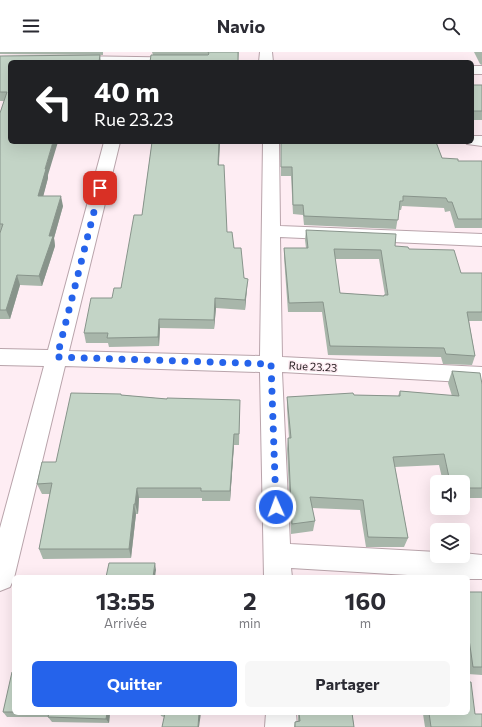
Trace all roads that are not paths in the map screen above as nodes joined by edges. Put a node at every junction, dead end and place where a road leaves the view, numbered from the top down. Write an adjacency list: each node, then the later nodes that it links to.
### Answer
1 (134, 58): 2 (street); 3 (street)
2 (57, 60)
3 (168, 60)
4 (111, 144): 9 (street)
5 (270, 144): 6 (street)
6 (272, 231): 7 (street); 10 (street)
7 (482, 240)
8 (0, 357): 9 (street, Rue 23.23)
9 (57, 357): 10 (street, Rue 23.23); 12 (street)
10 (271, 364): 11 (street, Rue 23.23); 13 (street)
11 (482, 375)
12 (5, 539): 15 (street)
13 (277, 566): 14 (street)
14 (482, 567)
15 (0, 578)
16 (281, 715): 17 (street)
17 (281, 727)

